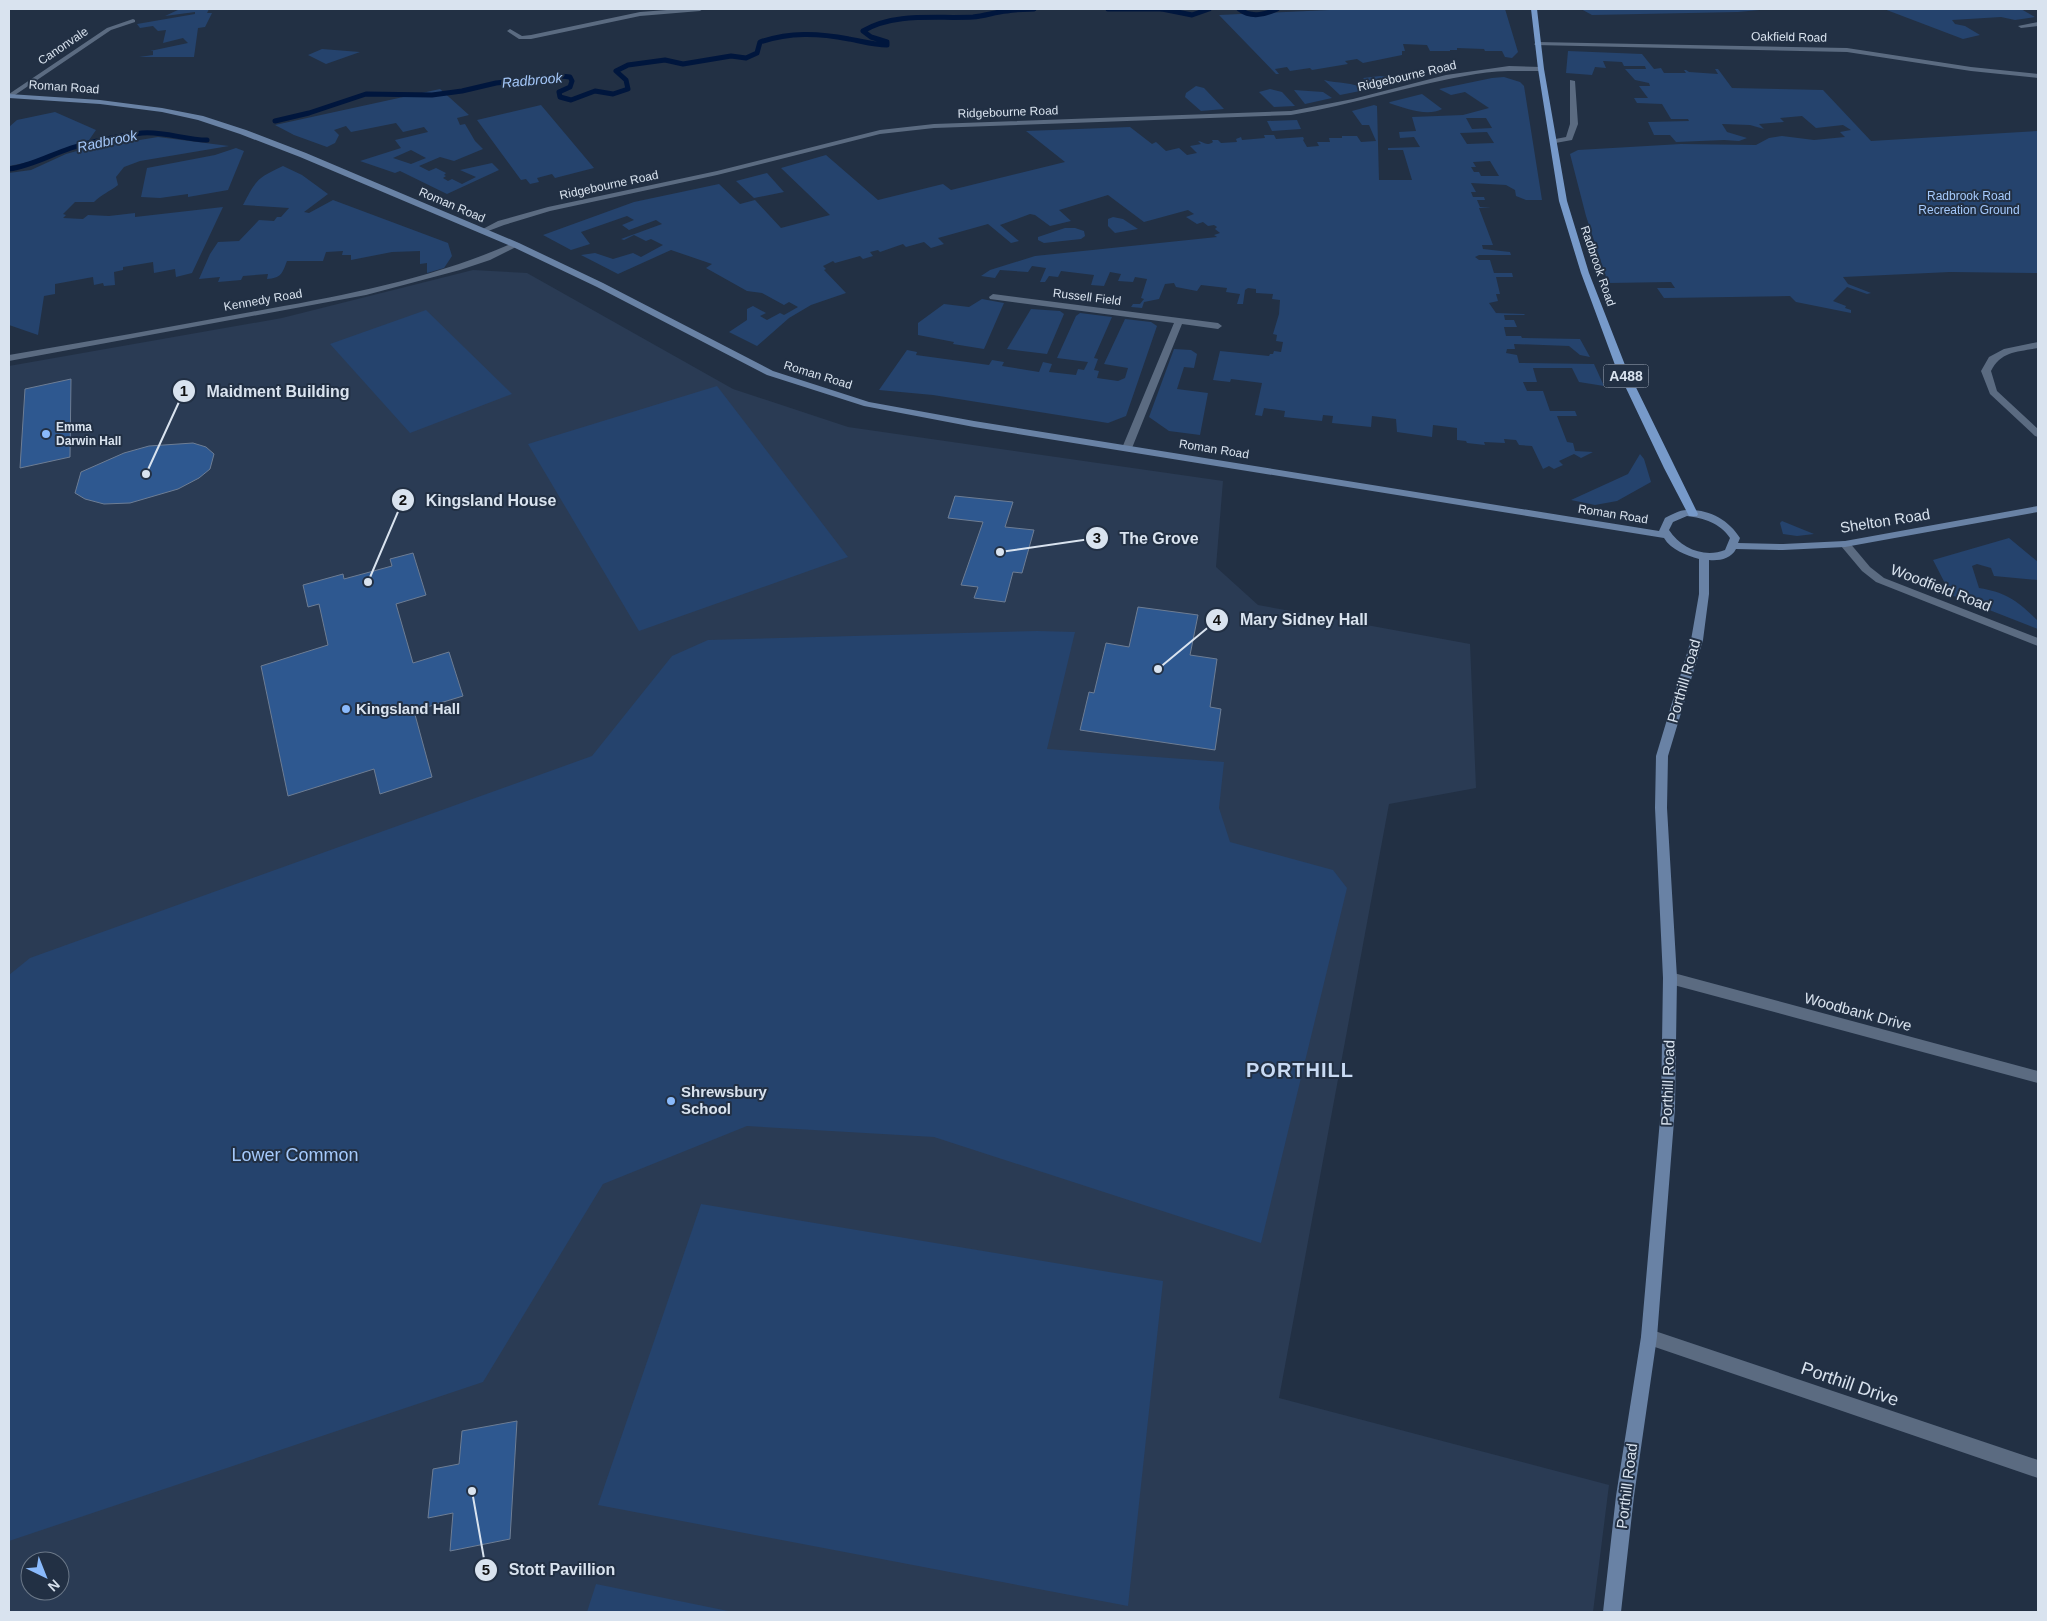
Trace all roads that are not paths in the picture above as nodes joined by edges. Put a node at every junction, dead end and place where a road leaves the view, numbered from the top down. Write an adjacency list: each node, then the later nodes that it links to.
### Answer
1 (700, 9): 6 (street)
2 (1534, 9): 7 (main road, Radbrook Road / A488)
3 (133, 21): 11 (street, Canonvale)
4 (2038, 24): 5 (street)
5 (2021, 26)
6 (510, 31)
7 (1538, 44): 8 (main road, Radbrook Road / A488); 9 (street, Oakfield Road)
8 (1541, 69): 12 (main road, Radbrook Road / A488); 13 (street, Ridgebourne Road)
9 (2038, 76)
10 (1572, 81): 12 (street)
11 (10, 96): 13 (main road, Roman Road)
12 (1553, 142): 23 (main road, Radbrook Road / A488)
13 (483, 231): 14 (main road, Roman Road)
14 (516, 245): 19 (street, Kennedy Road); 21 (main road, Roman Road)
15 (993, 298): 16 (street, Russell Field)
16 (1178, 321): 17 (street, Russell Field); 21 (street)
17 (1218, 326)
18 (2038, 345): 20 (street)
19 (9, 358)
20 (2038, 434)
21 (1127, 448): 24 (main road, Roman Road)
22 (2038, 509): 25 (main road, Shelton Road)
23 (1693, 514): 24 (main road); 26 (main road)
24 (1665, 535): 27 (main road)
25 (1845, 544): 26 (main road, Shelton Road); 28 (street, Woodfield Road)
26 (1735, 546): 27 (main road)
27 (1704, 556): 29 (main road, Porthill Road)
28 (2038, 642)
29 (1670, 978): 30 (street, Woodbank Drive); 31 (main road, Porthill Road)
30 (2038, 1077)
31 (1649, 1337): 32 (street, Porthill Drive); 33 (main road, Porthill Road)
32 (2038, 1469)
33 (1612, 1612)

